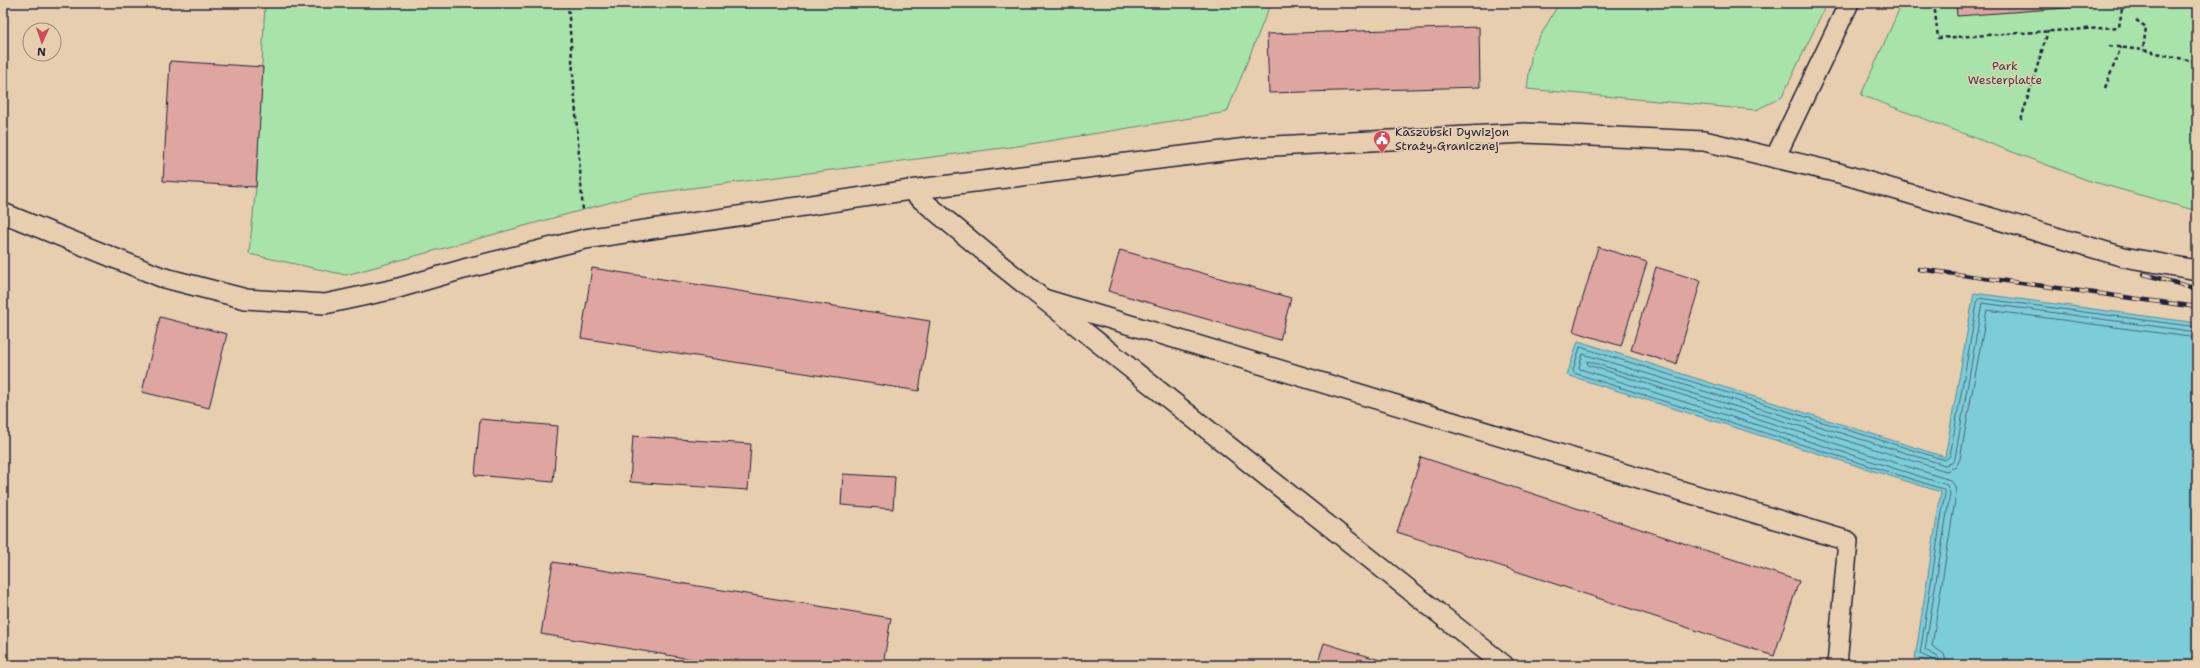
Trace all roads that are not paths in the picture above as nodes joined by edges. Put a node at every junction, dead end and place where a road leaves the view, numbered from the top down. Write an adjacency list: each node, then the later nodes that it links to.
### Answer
1 (1849, 3): 2 (lane)
2 (1775, 158): 3 (lane); 5 (lane)
3 (910, 190): 4 (lane); 6 (lane)
4 (3, 213)
5 (2197, 270)
6 (1044, 299): 7 (lane); 8 (lane)
7 (1504, 665)
8 (1837, 665)

